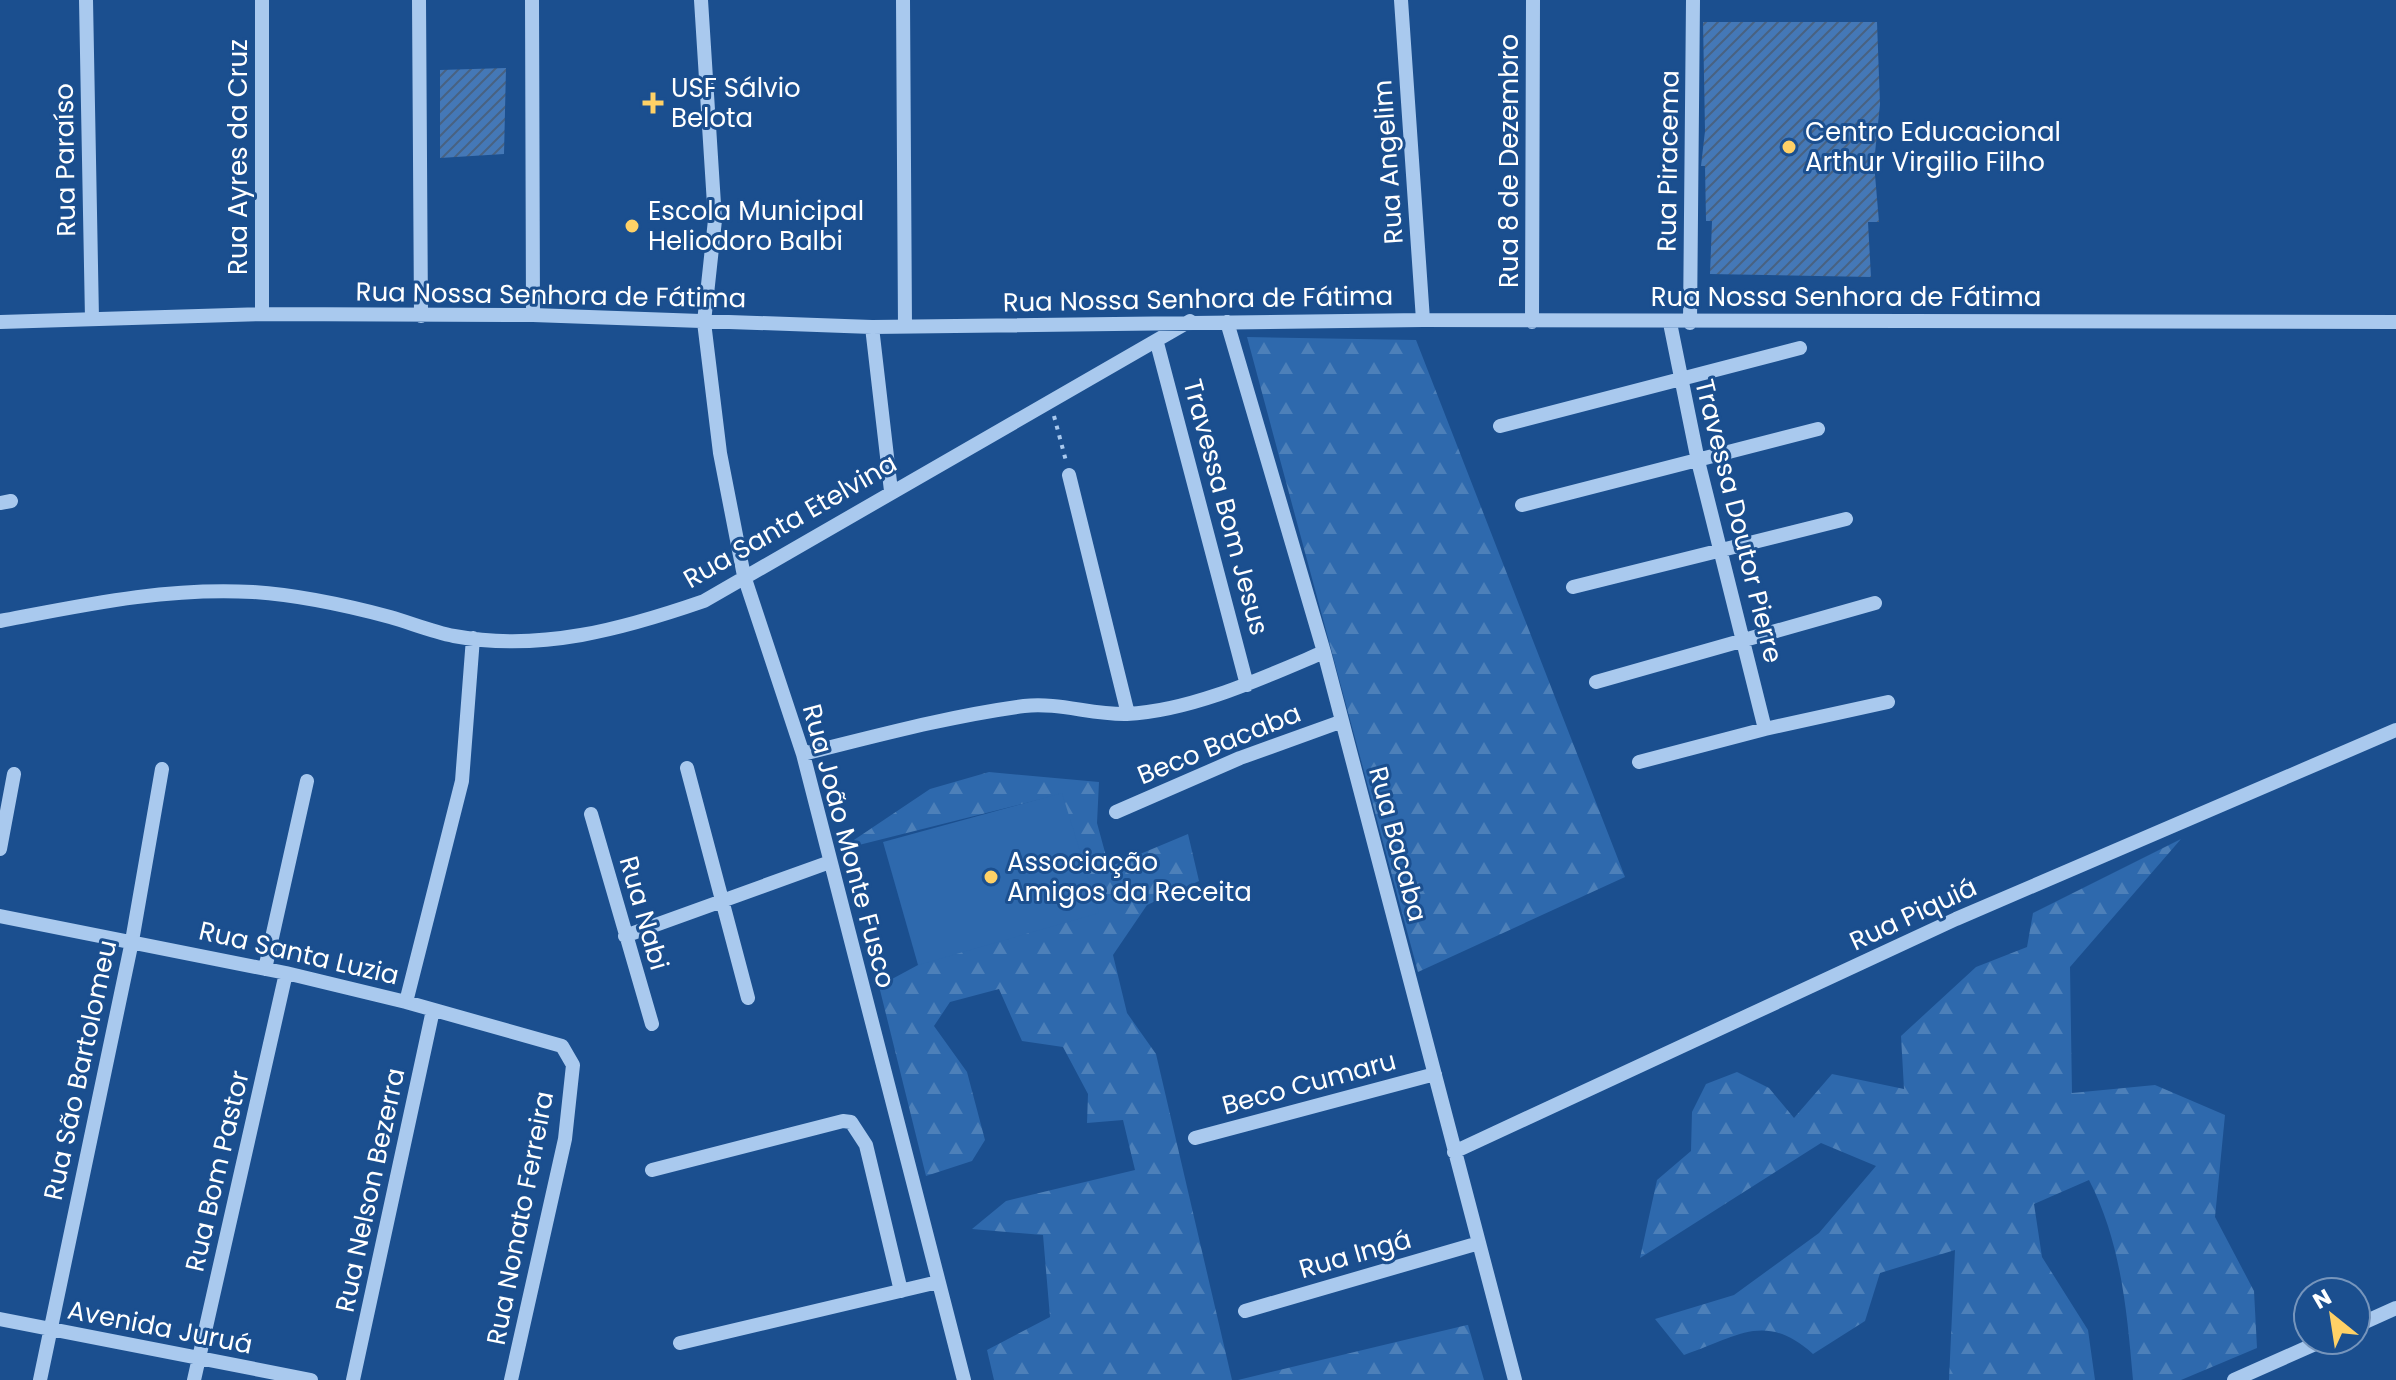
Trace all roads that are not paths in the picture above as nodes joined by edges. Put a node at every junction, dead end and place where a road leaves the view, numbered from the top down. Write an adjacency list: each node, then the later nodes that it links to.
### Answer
1 (86, 0): 13 (street, Rua Paraíso)
2 (262, 0): 10 (street, Rua Ayres da Cruz)
3 (419, 0): 12 (street)
4 (532, 0): 11 (street)
5 (701, 0): 17 (street, Rua João Monte Fusco)
6 (903, 0): 24 (street)
7 (1401, 0): 14 (street, Rua Angelim)
8 (1533, 0): 19 (street, Rua 8 de Dezembro)
9 (1693, 0): 22 (street, Rua Piracema)
10 (262, 314): 12 (street, Rua Nossa Senhora de Fátima); 13 (street, Rua Nossa Senhora de Fátima)
11 (533, 315): 12 (street, Rua Nossa Senhora de Fátima); 17 (street, Rua Nossa Senhora de Fátima)
12 (421, 316)
13 (92, 319): 16 (street, Rua Nossa Senhora de Fátima)
14 (1423, 320): 18 (street, Rua Nossa Senhora de Fátima); 19 (street, Rua Nossa Senhora de Fátima)
15 (1191, 321): 18 (street, Rua Nossa Senhora de Fátima); 24 (street, Rua Nossa Senhora de Fátima); 25 (street, Rua Santa Etelvina)
16 (0, 322)
17 (704, 322): 23 (street, Rua Nossa Senhora de Fátima); 36 (street, Rua João Monte Fusco)
18 (1227, 322): 42 (street, Rua Bacaba)
19 (1532, 322): 21 (street, Rua Nossa Senhora de Fátima)
20 (2396, 322): 22 (street, Rua Nossa Senhora de Fátima)
21 (1670, 323): 22 (street, Rua Nossa Senhora de Fátima); 27 (street, Travessa Doutor Pierre)
22 (1690, 323)
23 (872, 327): 24 (street, Rua Nossa Senhora de Fátima); 32 (street)
24 (905, 327)
25 (1157, 343): 32 (street, Rua Santa Etelvina); 44 (street, Travessa Bom Jesus)
26 (1800, 348): 27 (street)
27 (1680, 378): 28 (street); 30 (street, Travessa Doutor Pierre)
28 (1500, 426)
29 (1818, 429): 30 (street)
30 (1698, 461): 33 (street); 35 (street, Travessa Doutor Pierre)
31 (1069, 475): 46 (street)
32 (891, 491): 36 (street, Rua Santa Etelvina)
33 (1522, 505)
34 (1846, 519): 35 (street)
35 (1721, 551): 37 (street); 41 (street, Travessa Doutor Pierre)
36 (744, 576): 40 (street, Rua Santa Etelvina); 50 (street, Rua João Monte Fusco)
37 (1573, 587)
38 (1875, 603): 41 (street)
39 (0, 621): 40 (street, Rua Santa Etelvina)
40 (473, 638): 67 (street)
41 (1743, 639): 43 (street); 48 (street, Travessa Doutor Pierre)
42 (1324, 652): 44 (street); 47 (street, Rua Bacaba)
43 (1596, 682)
44 (1247, 685): 46 (street)
45 (1888, 702): 48 (street)
46 (1128, 714): 50 (street)
47 (1340, 722): 56 (street, Beco Bacaba); 71 (street, Rua Bacaba)
48 (1765, 729): 51 (street)
49 (2396, 730): 73 (street, Rua Piquiá)
50 (803, 754): 59 (street, Rua João Monte Fusco)
51 (1639, 762)
52 (687, 768): 60 (street)
53 (162, 769): 63 (street, Rua São Bartolomeu)
54 (14, 774): 58 (street)
55 (307, 781): 64 (street)
56 (1116, 812)
57 (591, 814): 62 (street, Rua Nabi)
58 (0, 849)
59 (830, 862): 60 (street); 76 (street, Rua João Monte Fusco)
60 (723, 899): 62 (street); 66 (street)
61 (0, 916): 63 (street, Rua Santa Luzia)
62 (625, 936): 69 (street, Rua Nabi)
63 (132, 941): 64 (street, Rua Santa Luzia); 82 (street, Rua São Bartolomeu)
64 (265, 969): 65 (street, Rua Santa Luzia)
65 (286, 973): 67 (street, Rua Santa Luzia); 85 (street, Rua Bom Pastor)
66 (748, 998)
67 (406, 1002): 68 (street, Rua Santa Luzia)
68 (433, 1010): 70 (street, Rua Santa Luzia); 89 (street, Rua Nelson Bezerra)
69 (652, 1024)
70 (573, 1065): 90 (street, Rua Nonato Ferreira)
71 (1435, 1074): 72 (street, Beco Cumaru); 73 (street, Rua Bacaba)
72 (1195, 1138)
73 (1454, 1152): 75 (street, Rua Bacaba)
74 (652, 1170): 77 (street)
75 (1479, 1243): 79 (street, Rua Ingá); 92 (street, Rua Bacaba)
76 (938, 1282): 77 (street); 91 (street, Rua João Monte Fusco)
77 (901, 1291): 83 (street)
78 (2396, 1308): 81 (street)
79 (1245, 1311)
80 (0, 1319): 82 (street, Avenida Juruá)
81 (2372, 1319)
82 (50, 1330): 85 (street, Avenida Juruá); 86 (street, Rua São Bartolomeu)
83 (680, 1343)
84 (2292, 1354): 93 (street)
85 (199, 1359): 87 (street, Rua Bom Pastor); 88 (street, Avenida Juruá)
86 (40, 1380)
87 (194, 1380)
88 (311, 1380)
89 (353, 1380)
90 (511, 1380)
91 (964, 1380)
92 (1515, 1380)
93 (2234, 1380)

